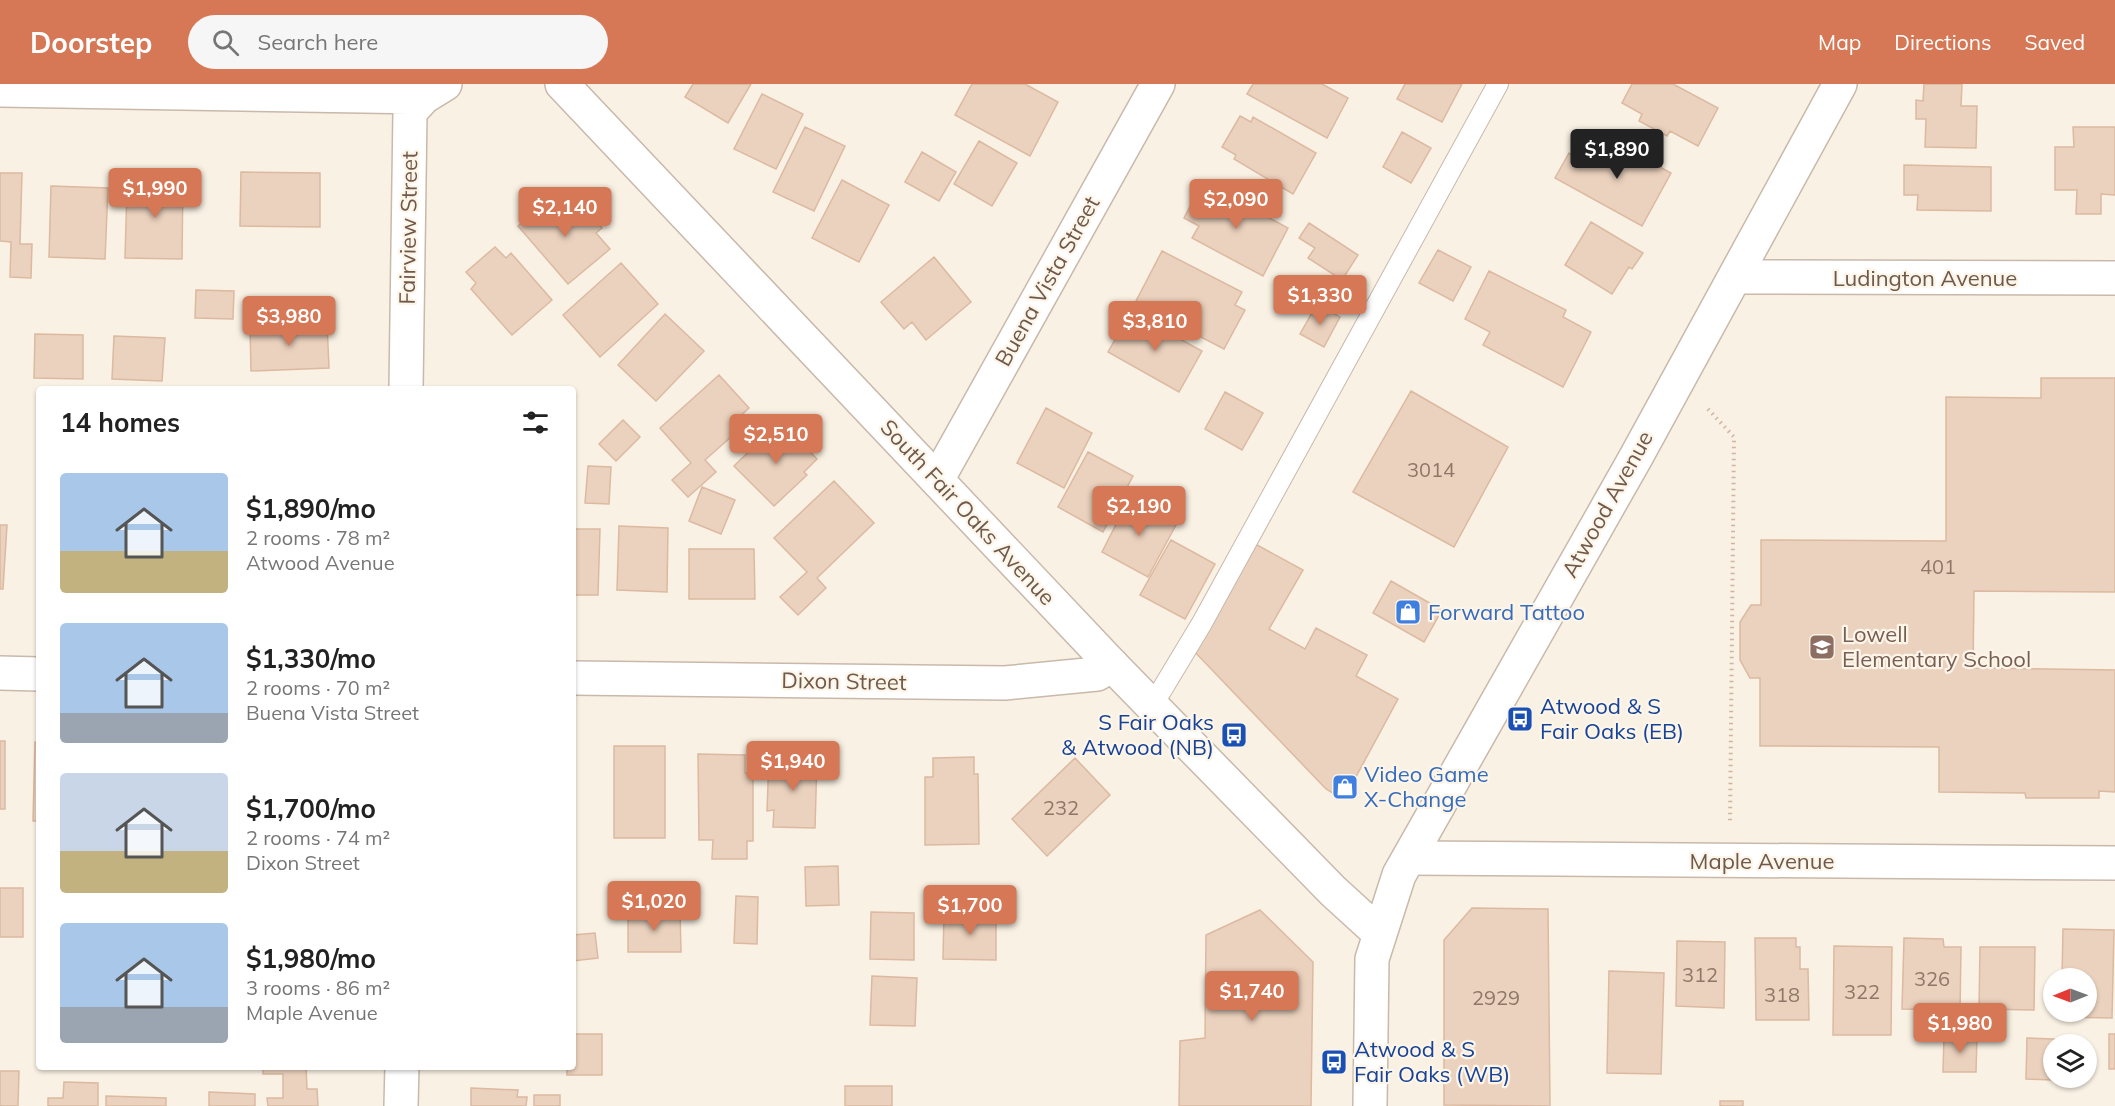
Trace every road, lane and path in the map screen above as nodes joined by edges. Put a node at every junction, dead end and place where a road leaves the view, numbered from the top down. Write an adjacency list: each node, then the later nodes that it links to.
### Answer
1 (562, 84): 11 (street, South Fair Oaks Avenue)
2 (1158, 84): 11 (street, Buena Vista Street)
3 (1498, 84): 16 (lane)
4 (1840, 84): 7 (street, Atwood Avenue)
5 (0, 90): 6 (street)
6 (434, 90): 9 (street, Fairview Street)
7 (1735, 277): 8 (street, Ludington Avenue); 18 (street, Atwood Avenue)
8 (2115, 278)
9 (406, 386)
10 (1708, 409): 17 (path)
11 (937, 480): 12 (street, South Fair Oaks Avenue)
12 (1112, 665): 15 (street, Dixon Street); 16 (street, South Fair Oaks Avenue)
13 (0, 673): 14 (street)
14 (36, 674)
15 (576, 678)
16 (1152, 706): 20 (street, South Fair Oaks Avenue)
17 (1730, 824)
18 (1409, 858): 19 (street, Maple Avenue); 20 (street, Atwood Avenue)
19 (2115, 863)
20 (1379, 933): 23 (street, Atwood Avenue)
21 (402, 1070): 22 (street)
22 (401, 1106)
23 (1370, 1106)

